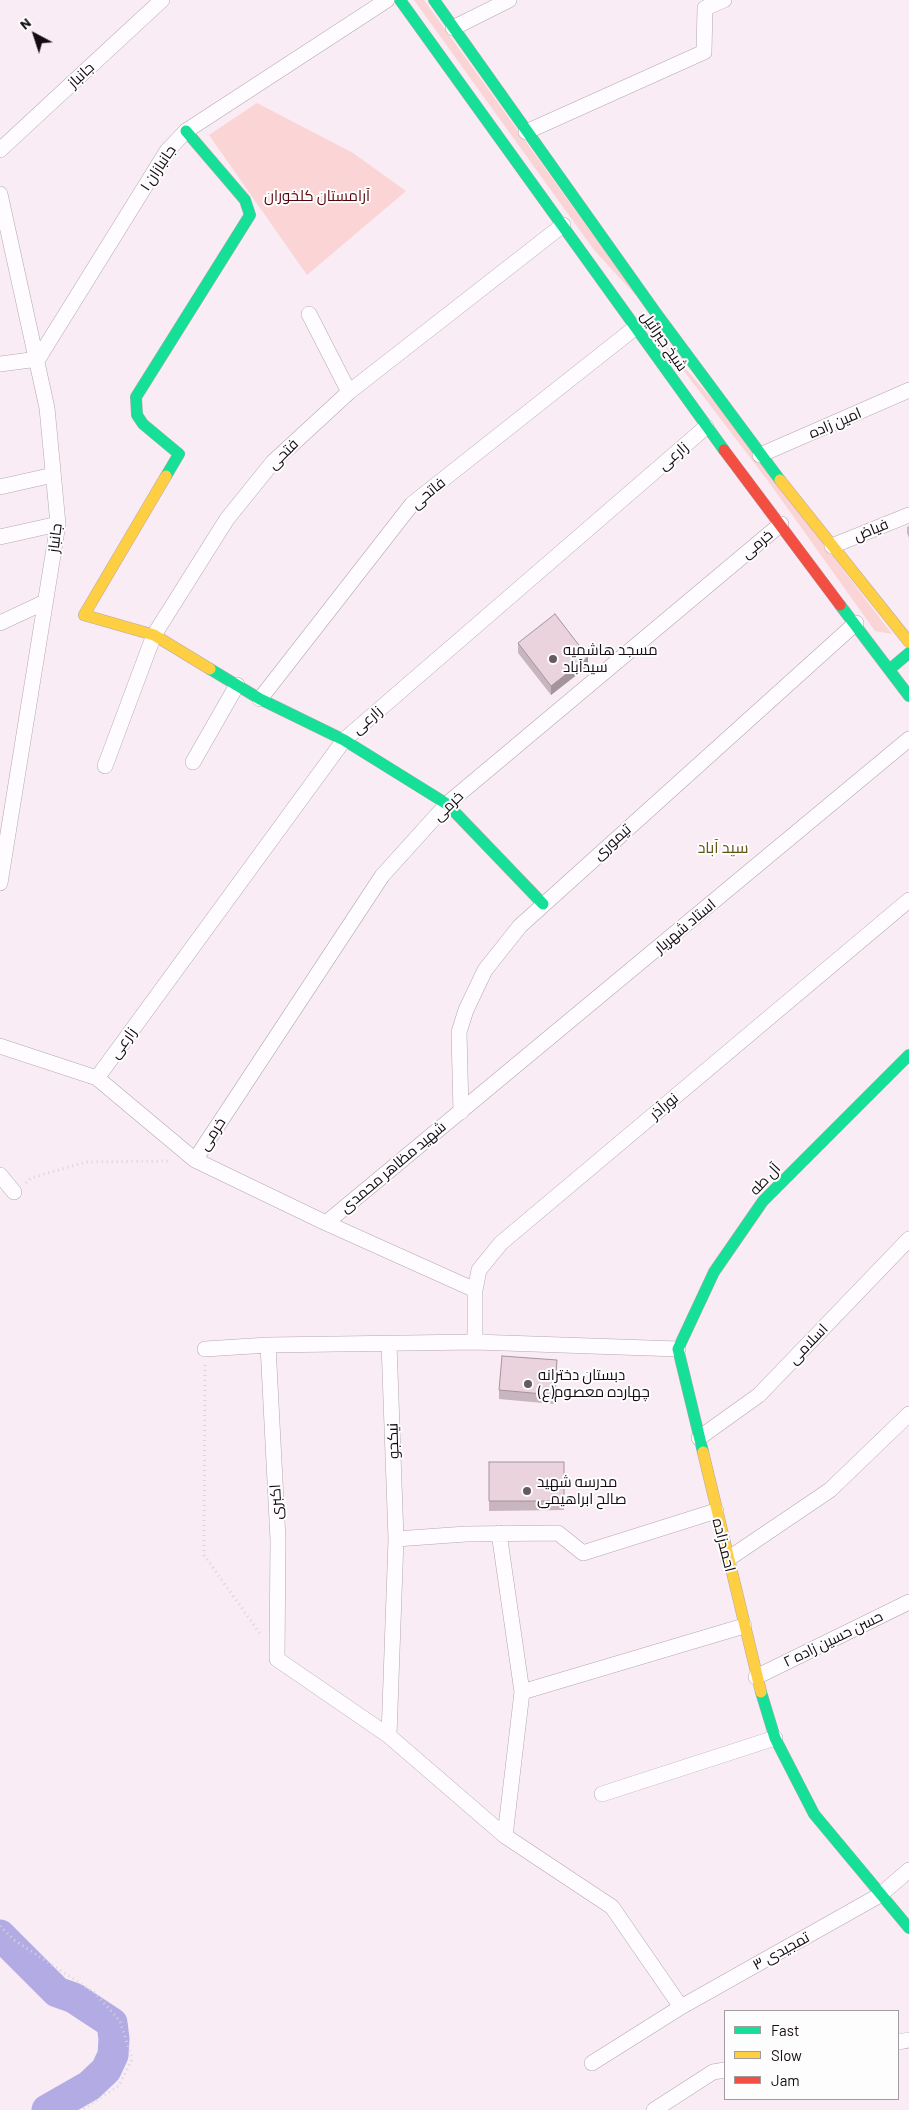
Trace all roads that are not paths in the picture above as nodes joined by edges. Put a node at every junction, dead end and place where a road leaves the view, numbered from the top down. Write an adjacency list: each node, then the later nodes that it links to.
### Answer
1 (162, 0): 10 (street, جانباز)
2 (387, 0): 8 (street, جانبازان ۱)
3 (400, 0): 12 (street, شیخ جبرائیل)
4 (434, 0): 7 (street, شیخ جبرائیل)
5 (509, 0): 7 (street)
6 (724, 0): 9 (street)
7 (454, 28): 9 (street, شیخ جبرائیل)
8 (186, 131): 15 (street, جانبازان ۱); 31 (street)
9 (526, 132): 14 (street, شیخ جبرائیل)
10 (0, 150)
11 (0, 194): 15 (street, جانباز)
12 (563, 225): 14 (street, شیخ جبرائیل); 18 (street, فتحی)
13 (309, 314): 18 (street)
14 (646, 320): 19 (street, شیخ جبرائیل); 20 (street, شیخ جبرائیل); 37 (street, فاتحی)
15 (38, 359): 16 (street); 21 (street, جانباز)
16 (0, 364)
17 (909, 390): 20 (street, امین زاده)
18 (349, 392): 31 (street, فتحی)
19 (706, 427): 25 (street, شیخ جبرائیل); 38 (street, زارعی)
20 (760, 455): 27 (street, شیخ جبرائیل)
21 (54, 475): 22 (street); 24 (street, جانباز)
22 (0, 487)
23 (909, 515): 27 (street, فیاض)
24 (58, 524): 26 (street); 28 (street, جانباز)
25 (781, 524): 30 (street, شیخ جبرائیل); 42 (street, خرمی)
26 (0, 537)
27 (832, 546): 32 (street, شیخ جبرائیل)
28 (45, 602): 29 (street); 43 (street, جانباز)
29 (0, 623)
30 (856, 623): 34 (street, شیخ جبرائیل); 45 (street, تیموری)
31 (154, 635): 35 (street); 41 (street, فتحی)
32 (909, 642)
33 (909, 653): 34 (street)
34 (890, 670): 36 (street, شیخ جبرائیل)
35 (236, 685): 37 (street); 40 (street)
36 (909, 696)
37 (260, 699): 38 (street)
38 (344, 740): 42 (street); 48 (street, زارعی)
39 (909, 740): 49 (street, استاد شهریار)
40 (193, 762)
41 (106, 766)
42 (447, 804): 45 (street); 50 (street, خرمی)
43 (0, 883)
44 (909, 900): 55 (street, نورآذر)
45 (543, 904): 49 (street, تیموری)
46 (0, 1046): 48 (street)
47 (909, 1055): 60 (street, آل طه)
48 (97, 1078): 50 (street)
49 (461, 1112): 53 (street, شهید مظاهر محمدی)
50 (195, 1160): 53 (street)
51 (0, 1175): 52 (street)
52 (14, 1192)
53 (326, 1223): 55 (street)
54 (909, 1239): 62 (street, اسلامی)
55 (475, 1290): 56 (street, نورآذر)
56 (475, 1342): 57 (street); 60 (street)
57 (389, 1344): 58 (street); 65 (street, نیکجو)
58 (268, 1345): 59 (street); 71 (street, اکبری)
59 (205, 1349)
60 (678, 1349): 62 (street, احمدزاده)
61 (909, 1414): 66 (street)
62 (699, 1438): 63 (street, احمدزاده)
63 (716, 1511): 64 (street); 66 (street, احمدزاده)
64 (499, 1533): 65 (street); 70 (street)
65 (396, 1539): 71 (street, نیکجو)
66 (728, 1559): 68 (street, احمدزاده)
67 (909, 1602): 69 (street, حسن حسین زاده ۲)
68 (744, 1626): 69 (street, احمدزاده); 70 (street)
69 (756, 1677): 72 (street, احمدزاده)
70 (522, 1692): 74 (street)
71 (389, 1736): 74 (street)
72 (775, 1738): 73 (street); 76 (street, احمدزاده)
73 (602, 1794)
74 (505, 1836): 78 (street)
75 (909, 1870): 76 (street, تمجیدی ۳)
76 (880, 1895): 77 (street, احمدزاده); 78 (street, تمجیدی ۳)
77 (909, 1928)
78 (681, 2007): 79 (street, تمجیدی ۳)
79 (592, 2063)
80 (724, 2070): 81 (street)
81 (654, 2110)

